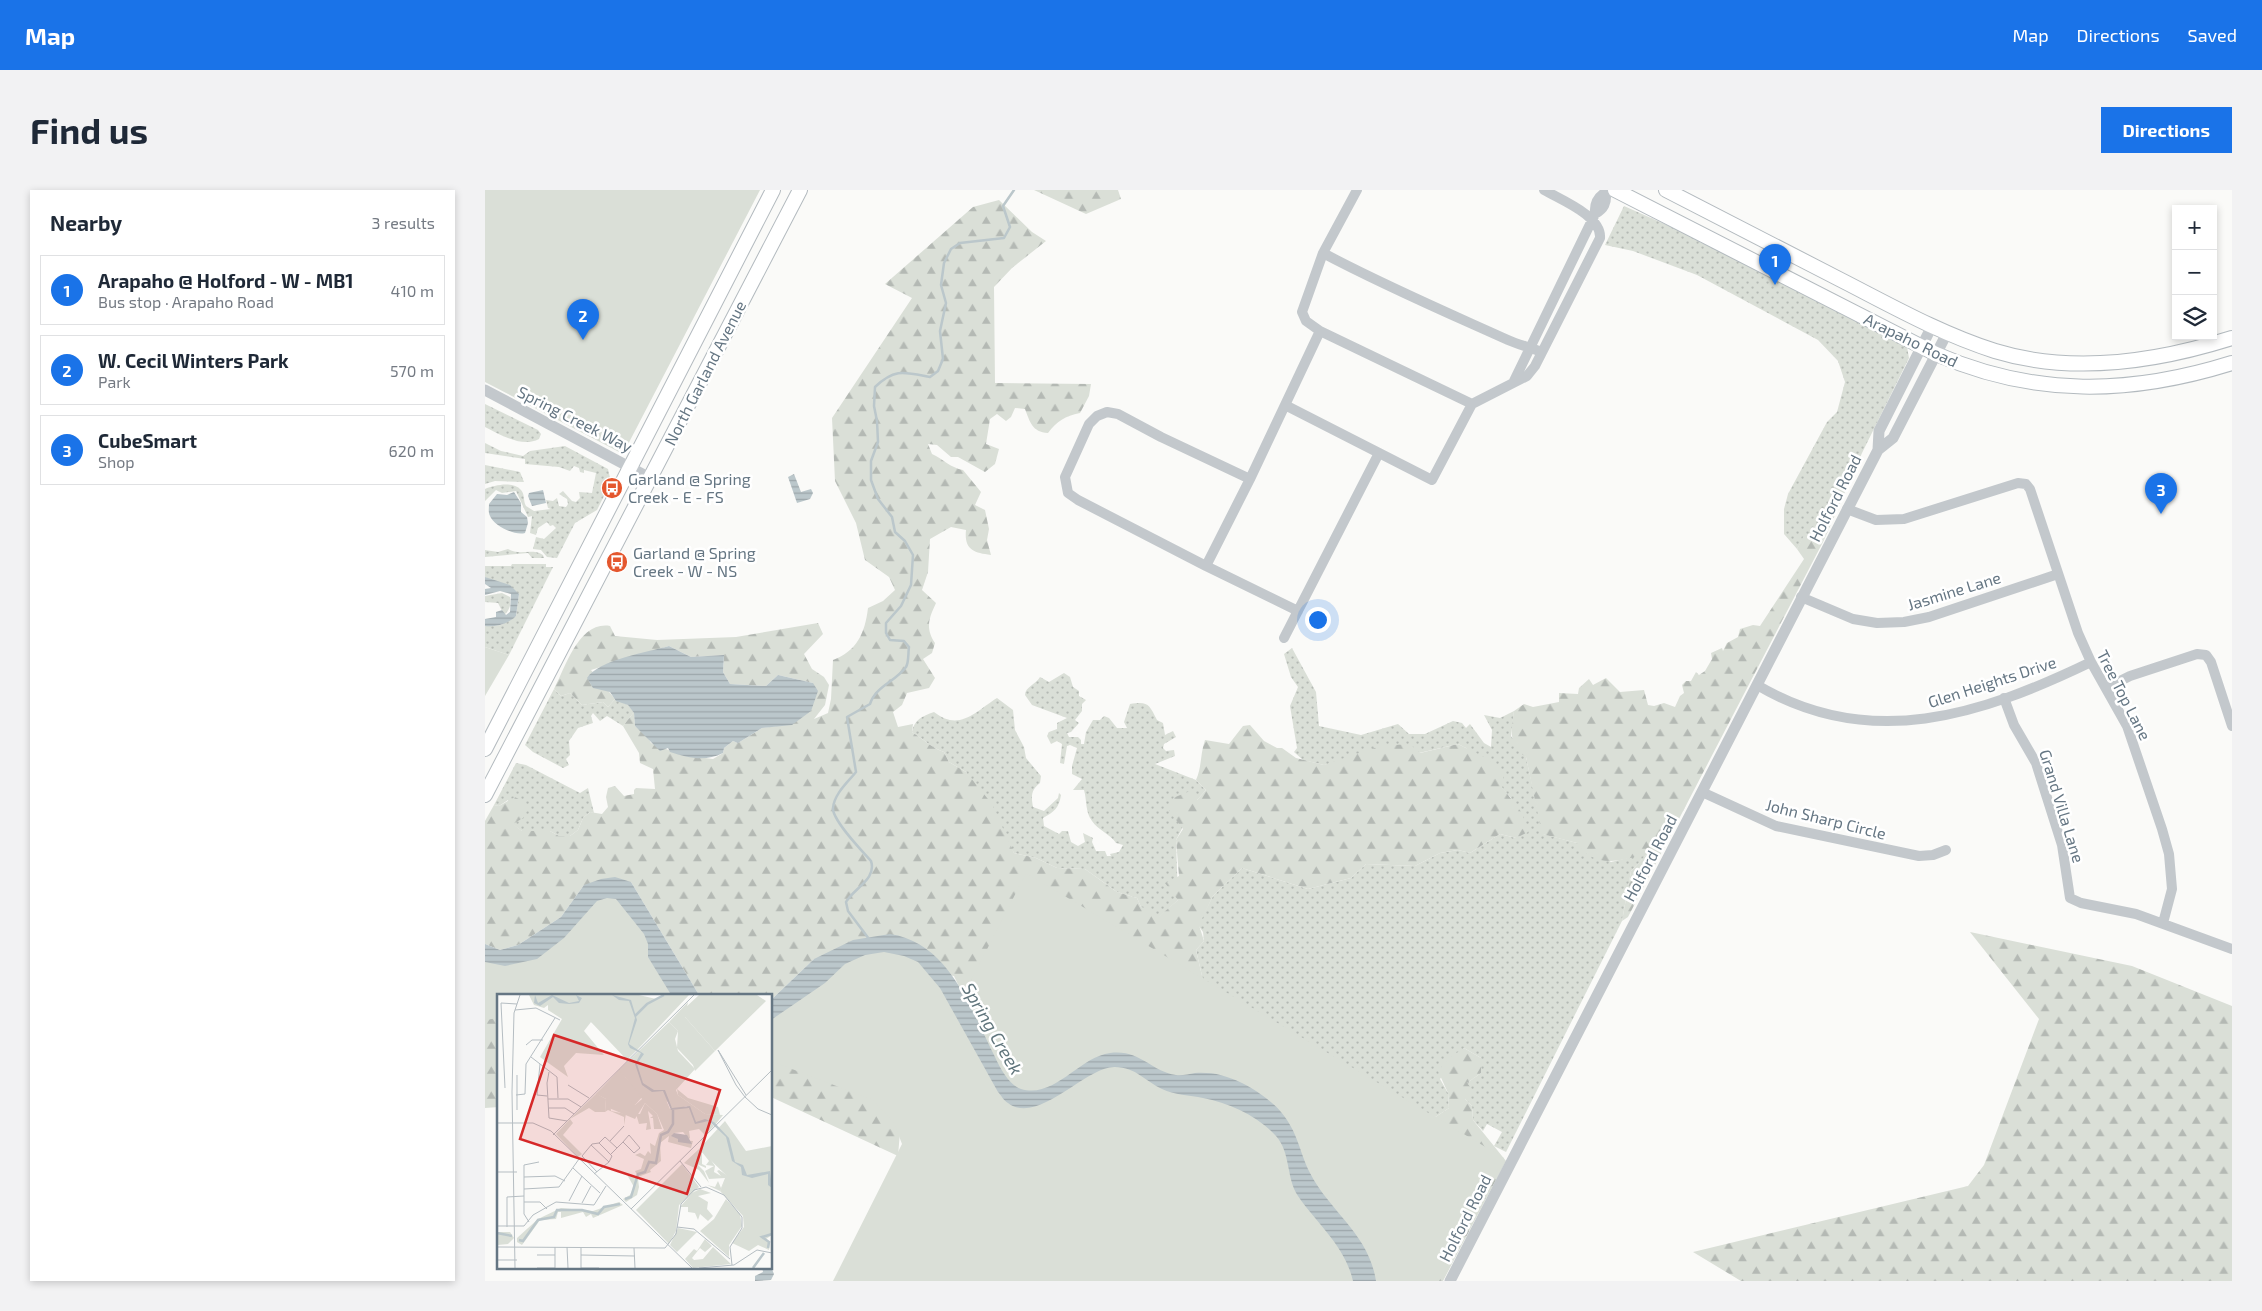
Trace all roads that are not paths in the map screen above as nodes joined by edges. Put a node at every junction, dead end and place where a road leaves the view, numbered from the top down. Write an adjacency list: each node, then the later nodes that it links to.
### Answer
1 (773, 190): 26 (main road, North Garland Avenue)
2 (800, 190): 27 (main road, North Garland Avenue)
3 (1357, 190): 8 (street)
4 (1544, 190): 7 (street)
5 (1615, 190): 14 (main road, Arapaho Road)
6 (1666, 190): 9 (main road, Arapaho Road)
7 (1594, 217): 13 (street); 15 (street)
8 (1323, 253): 10 (street); 13 (street)
9 (1932, 326): 11 (main road, Arapaho Road); 14 (street, Holford Road)
10 (1320, 331): 22 (street); 23 (street)
11 (1947, 333): 16 (street, Holford Road); 17 (main road, Arapaho Road)
12 (2232, 338): 17 (main road, Arapaho Road)
13 (1530, 347): 15 (street); 19 (street)
14 (1922, 347): 16 (main road, Arapaho Road); 24 (street, Holford Road)
15 (1541, 352): 19 (street)
16 (1936, 354): 20 (main road, Arapaho Road); 24 (street, Holford Road)
17 (2086, 363): 20 (main road)
18 (2232, 363): 20 (main road, Arapaho Road)
19 (1514, 381): 22 (street)
20 (2085, 387)
21 (485, 390): 26 (street, Spring Creek Way)
22 (1473, 404): 25 (street)
23 (1285, 405): 25 (street); 28 (street)
24 (1878, 450): 29 (street, Holford Road)
25 (1379, 453): 33 (street)
26 (630, 466): 27 (street, Spring Creek Way); 40 (main road, North Garland Avenue)
27 (650, 478): 42 (main road, North Garland Avenue)
28 (1250, 478): 30 (street); 30 (street)
29 (1847, 509): 31 (street, Tree Top Lane); 32 (street, Holford Road)
30 (1206, 566): 33 (street)
31 (2058, 574): 32 (street, Jasmine Lane); 35 (street, Tree Top Lane)
32 (1801, 598): 36 (street, Holford Road)
33 (1298, 611): 34 (street)
34 (1284, 638)
35 (2091, 662): 37 (street, Tree Top Lane); 38 (street, Glen Heights Drive)
36 (1757, 685): 38 (street, Glen Heights Drive); 41 (street, Holford Road)
37 (2106, 688): 39 (street); 44 (street, Tree Top Lane)
38 (2004, 698): 44 (street, Grand Villa Lane)
39 (2232, 726)
40 (485, 749)
41 (1702, 792): 43 (street, John Sharp Circle); 46 (street, Holford Road)
42 (485, 795)
43 (1946, 850)
44 (2163, 923): 45 (street)
45 (2232, 949)
46 (1451, 1281)

